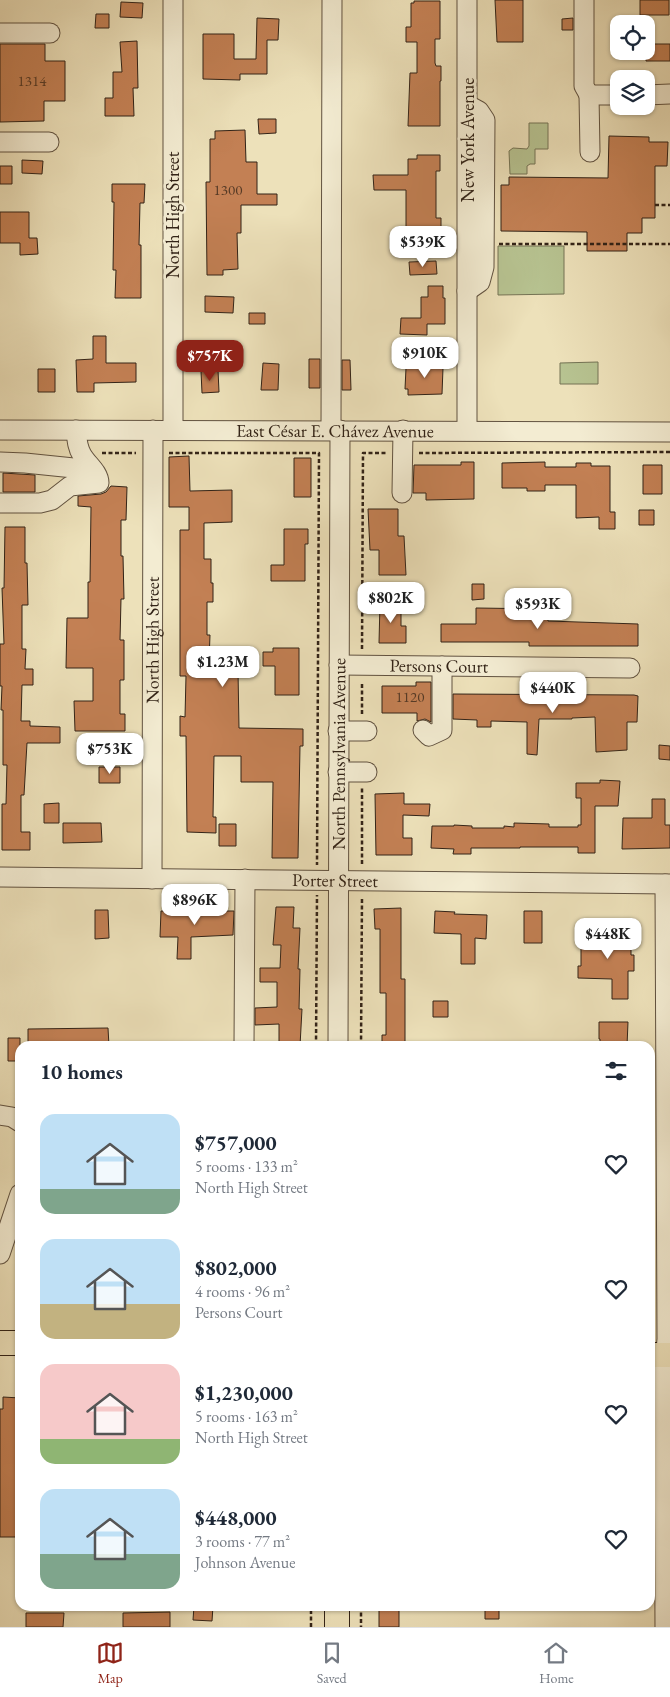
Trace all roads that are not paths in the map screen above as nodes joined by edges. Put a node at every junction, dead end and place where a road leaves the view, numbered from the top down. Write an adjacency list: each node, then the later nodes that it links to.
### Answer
1 (173, 0): 17 (street, North High Street)
2 (332, 0): 18 (street, North Pennsylvania Avenue)
3 (467, 0): 20 (street, New York Avenue)
4 (584, 0): 9 (street)
5 (0, 33): 6 (street)
6 (50, 33)
7 (655, 94): 8 (street)
8 (670, 94)
9 (589, 95): 10 (street); 13 (street)
10 (610, 95)
11 (0, 142): 12 (street)
12 (48, 142)
13 (590, 152)
14 (0, 430): 15 (street, East César E. Chávez Avenue)
15 (76, 430): 16 (street, East César E. Chávez Avenue); 23 (street)
16 (154, 430): 17 (street, East César E. Chávez Avenue); 35 (street, North High Street)
17 (174, 430): 18 (street, East César E. Chávez Avenue)
18 (336, 430): 19 (street, East César E. Chávez Avenue); 26 (street, North Pennsylvania Avenue)
19 (403, 430): 20 (street, East César E. Chávez Avenue); 24 (street)
20 (467, 430): 21 (street, East César E. Chávez Avenue)
21 (670, 432)
22 (0, 462): 23 (street)
23 (93, 470): 25 (street)
24 (402, 493)
25 (0, 503)
26 (339, 665): 27 (street, Persons Court); 29 (street, North Pennsylvania Avenue)
27 (442, 666): 28 (street, Persons Court); 31 (street)
28 (630, 668)
29 (338, 730): 30 (street); 32 (street, North Pennsylvania Avenue)
30 (364, 730)
31 (423, 730)
32 (338, 772): 33 (street); 37 (street, North Pennsylvania Avenue)
33 (364, 772)
34 (0, 877): 35 (street, Porter Street)
35 (152, 879): 36 (street, Porter Street)
36 (245, 880): 37 (street, Porter Street); 39 (street)
37 (338, 880): 38 (street, Porter Street); 40 (street, North Pennsylvania Avenue)
38 (667, 884): 47 (street)
39 (244, 1041)
40 (338, 1041)
41 (0, 1116): 42 (street)
42 (15, 1119)
43 (15, 1209): 44 (street)
44 (0, 1254)
45 (0, 1343): 46 (main road)
46 (15, 1343)
47 (662, 1355): 50 (street)
48 (337, 1611): 49 (main road)
49 (337, 1627)
50 (666, 1627)

